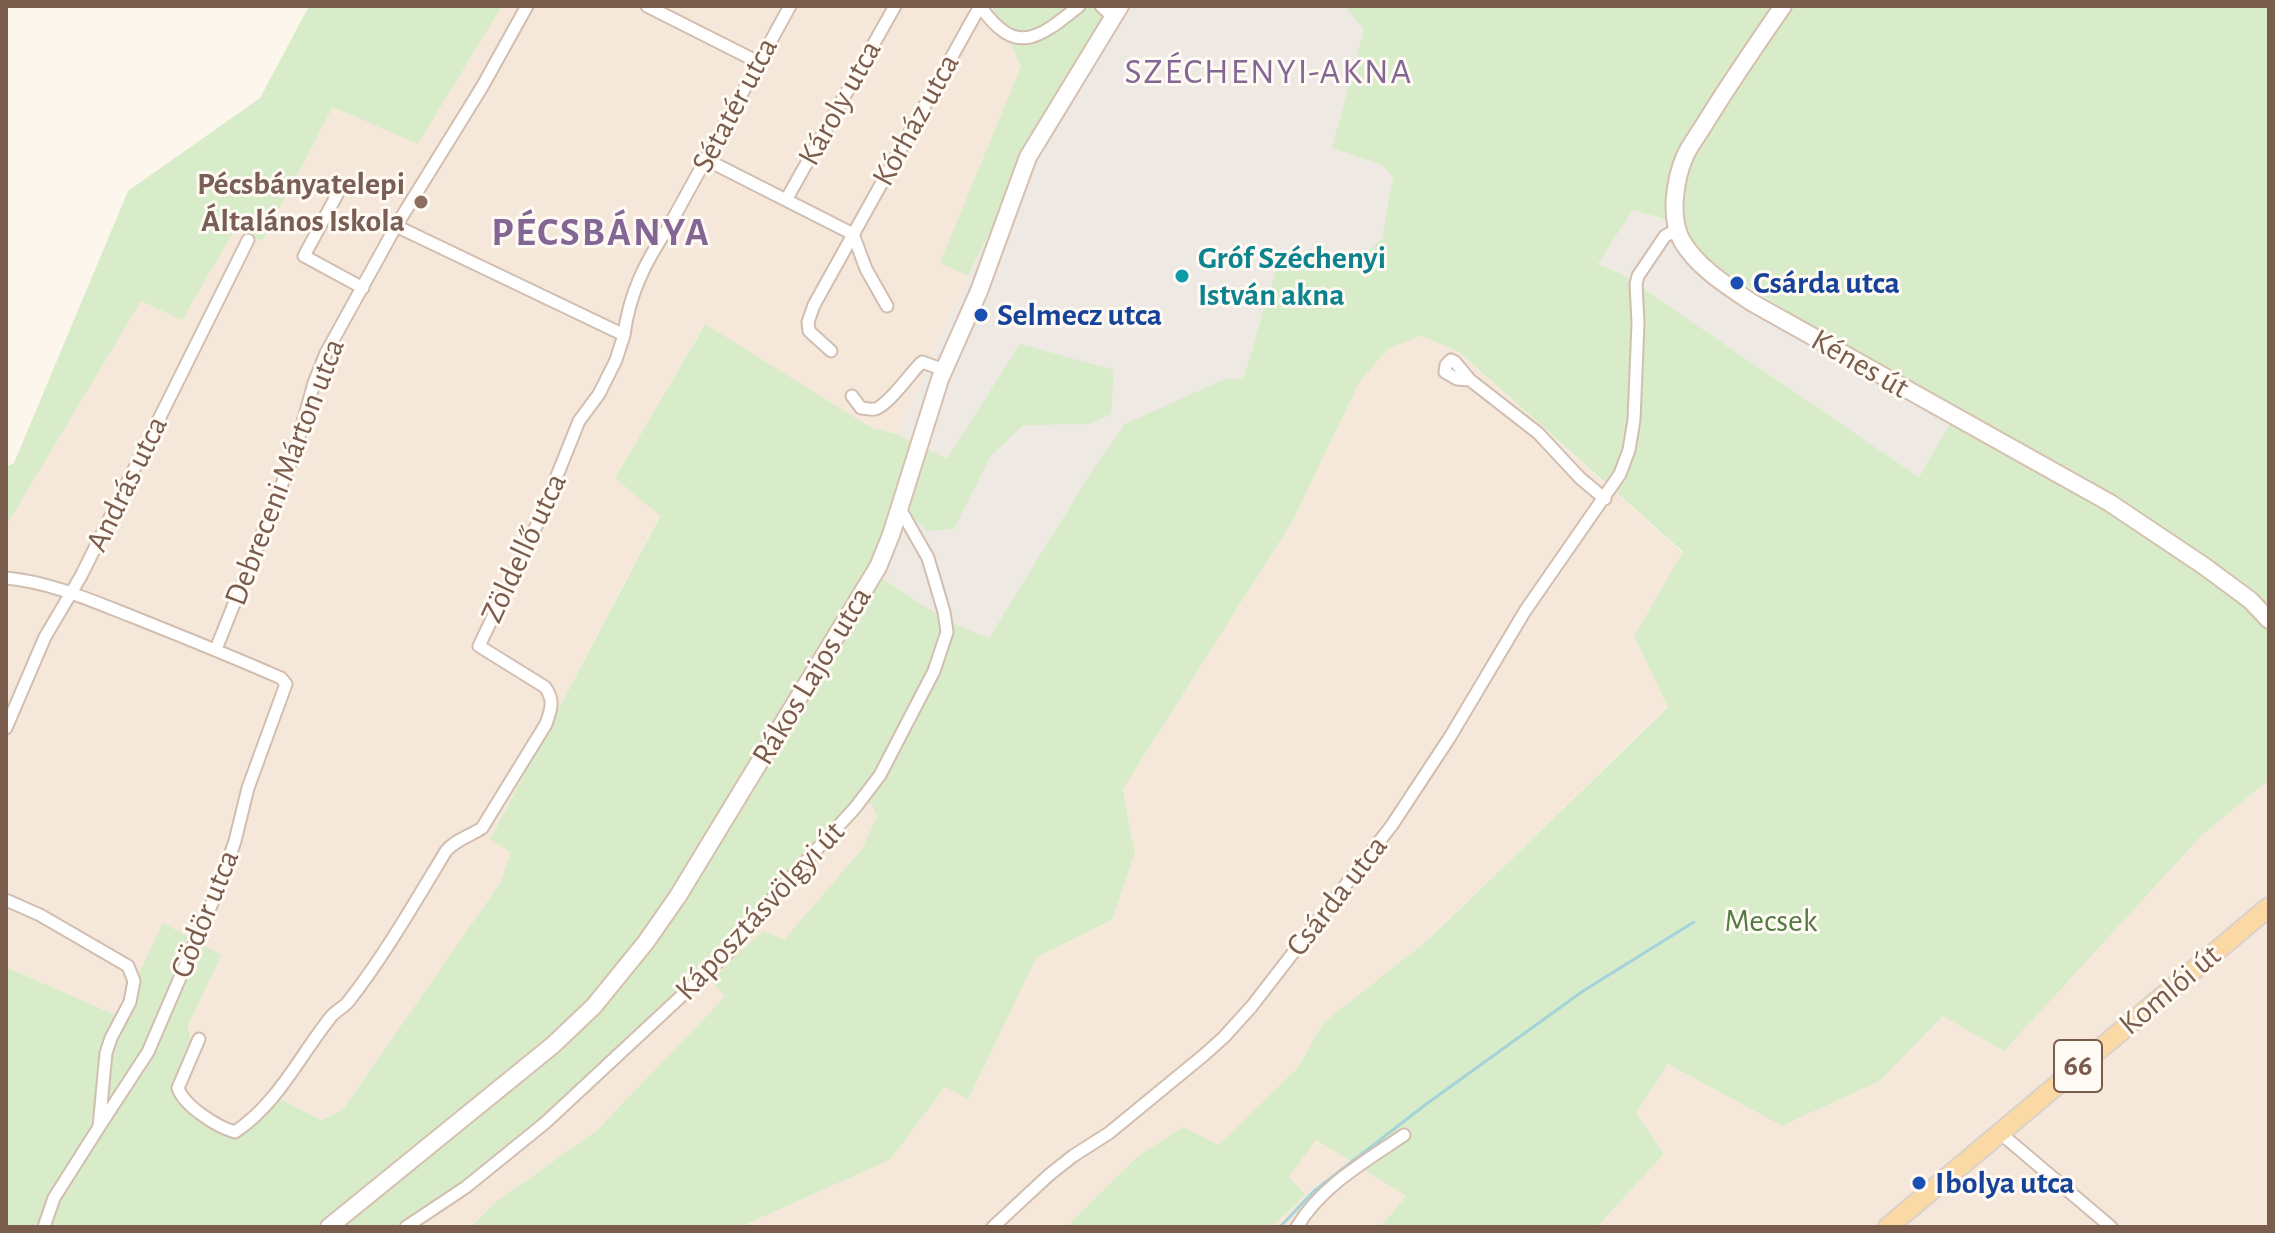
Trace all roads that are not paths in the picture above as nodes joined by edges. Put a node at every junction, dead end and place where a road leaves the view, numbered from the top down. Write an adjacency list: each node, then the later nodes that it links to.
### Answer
1 (527, 6): 13 (street, Debreceni Márton utca)
2 (647, 6): 9 (street)
3 (790, 6): 9 (street, Sétatér utca)
4 (895, 6): 12 (street, Károly utca)
5 (980, 6): 6 (street); 15 (street, Kórház utca)
6 (1079, 6)
7 (1783, 6): 14 (street)
8 (1111, 10): 21 (street, Rákos Lajos utca)
9 (758, 62): 10 (street, Sétatér utca)
10 (705, 159): 12 (street); 19 (street, Sétatér utca)
11 (339, 191): 17 (street)
12 (786, 200): 15 (street)
13 (396, 226): 17 (street, Debreceni Márton utca); 19 (street)
14 (1677, 230): 24 (street, Csárda utca); 28 (street, Kénes út)
15 (853, 234): 18 (street); 20 (street)
16 (248, 240): 27 (street, András utca)
17 (363, 288): 29 (street, Debreceni Márton utca)
18 (887, 306)
19 (624, 335): 33 (street, Zöldellő utca)
20 (831, 351)
21 (944, 370): 23 (street); 25 (street, Rákos Lajos utca)
22 (1470, 380): 24 (street)
23 (852, 396)
24 (1605, 499): 40 (street, Csárda utca)
25 (899, 506): 38 (street, Rákos Lajos utca); 39 (street, Káposztásvölgyi út)
26 (6, 578): 27 (street)
27 (70, 592): 29 (street); 30 (street, András utca)
28 (2269, 620)
29 (216, 649): 34 (street, Gödör utca)
30 (6, 728)
31 (6, 900): 34 (street)
32 (2269, 907): 35 (main road, Komlói út / 66)
33 (199, 1039)
34 (99, 1127): 37 (street, Gödör utca)
35 (1999, 1132): 42 (main road, Komlói út / 66); 43 (street)
36 (1404, 1135): 41 (street)
37 (44, 1227)
38 (329, 1227)
39 (406, 1227)
40 (993, 1227)
41 (1297, 1227)
42 (1888, 1227)
43 (2111, 1227)

